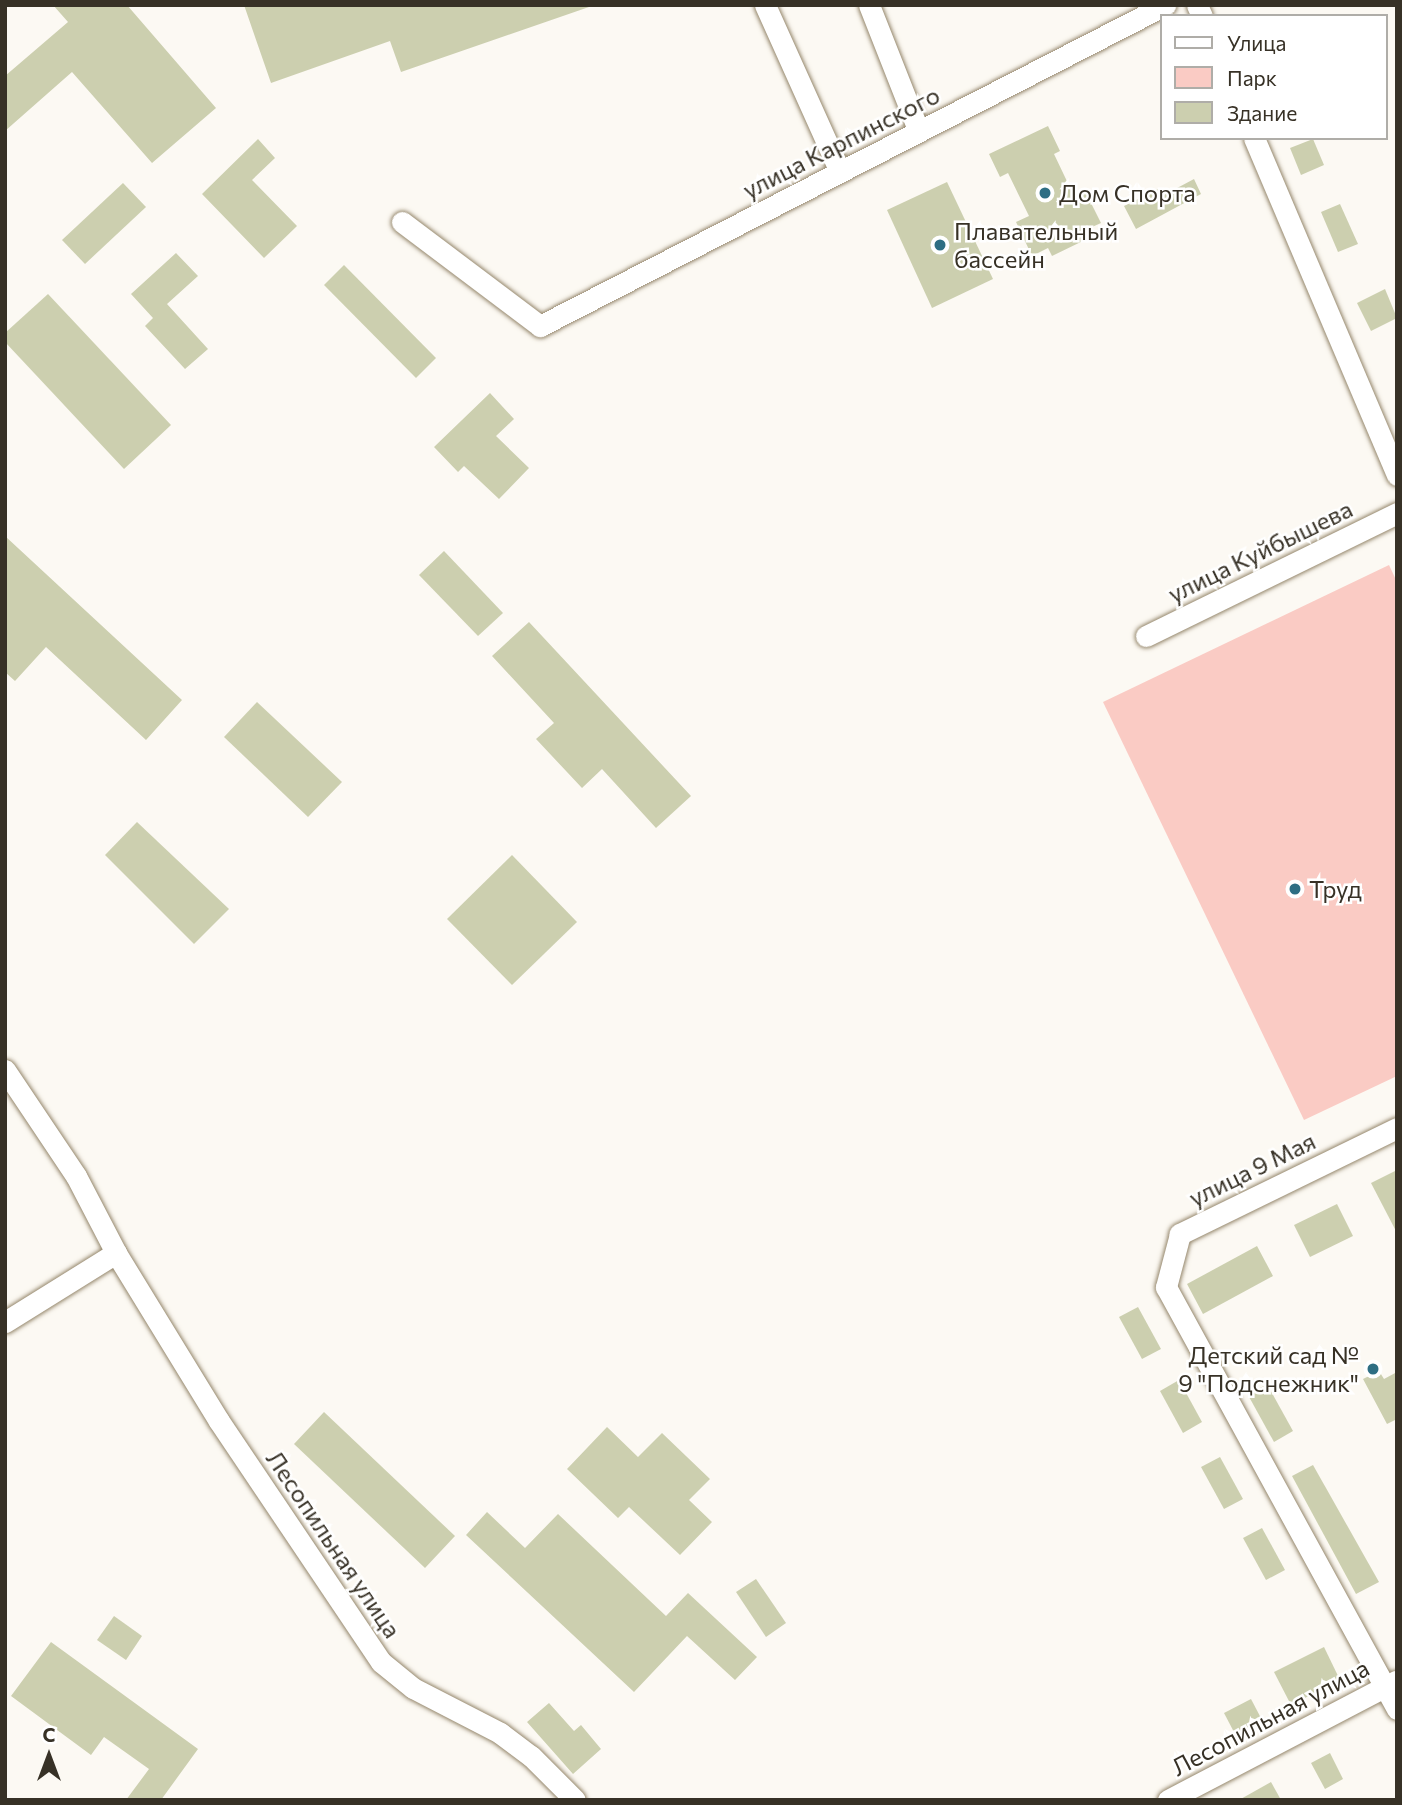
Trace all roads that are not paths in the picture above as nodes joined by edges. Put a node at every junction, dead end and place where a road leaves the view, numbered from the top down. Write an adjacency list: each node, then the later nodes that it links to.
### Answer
1 (765, 5): 6 (street)
2 (869, 5): 4 (street)
3 (1165, 5): 4 (street, улица Карпинского)
4 (919, 132): 6 (street, улица Карпинского)
5 (1255, 140): 8 (street)
6 (840, 172): 7 (street, улица Карпинского)
7 (402, 222)
8 (1397, 475)
9 (1397, 513): 10 (street, улица Куйбышева)
10 (1146, 636)
11 (5, 1070): 13 (street, Лесопильная улица)
12 (1397, 1128): 15 (street, улица 9 Мая)
13 (116, 1253): 14 (street); 17 (street, Лесопильная улица)
14 (5, 1322)
15 (1391, 1683): 16 (street); 18 (street, Лесопильная улица)
16 (1397, 1709)
17 (575, 1800)
18 (1168, 1800)

